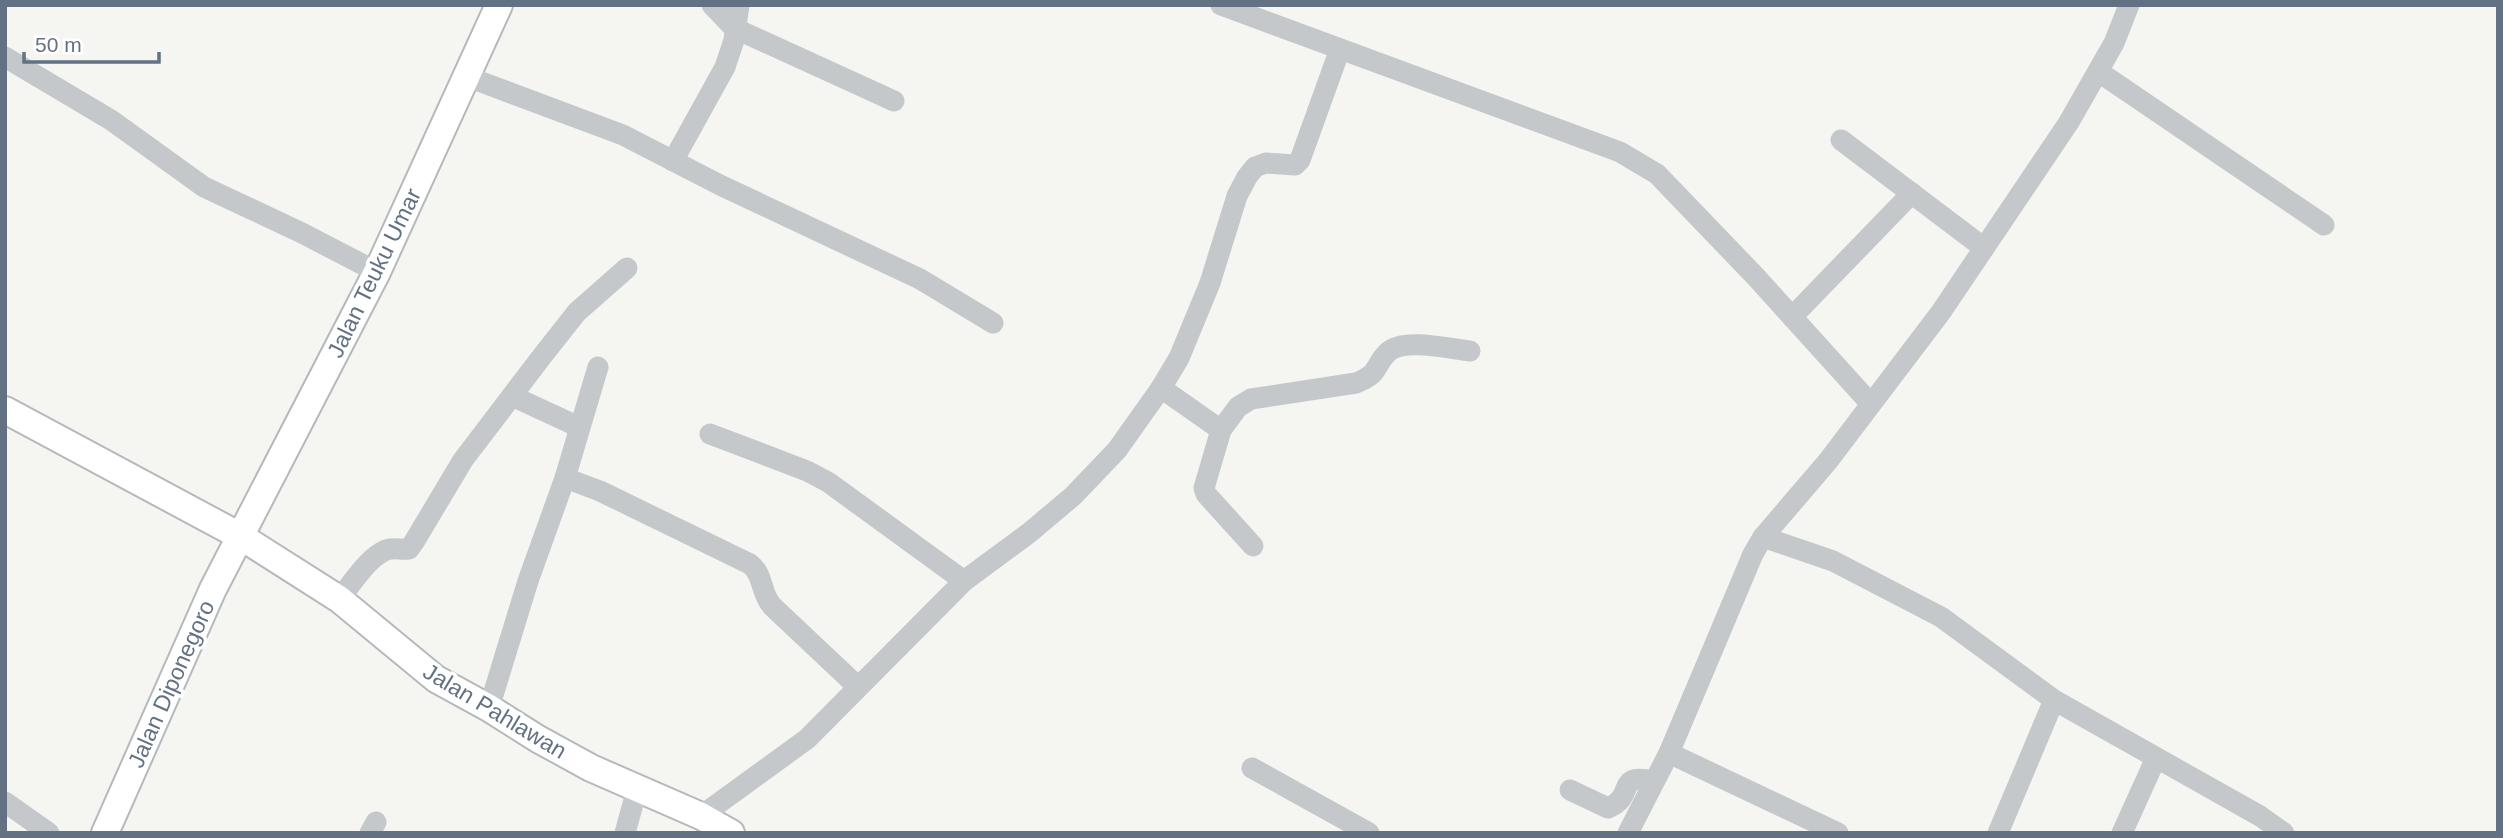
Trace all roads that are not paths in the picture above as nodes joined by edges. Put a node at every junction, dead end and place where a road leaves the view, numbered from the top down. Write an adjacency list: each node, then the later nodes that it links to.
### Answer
1 (499, 5): 10 (main road, Jalan Teuku Umar)
2 (712, 5): 6 (street)
3 (739, 5): 6 (street)
4 (1221, 5): 7 (street)
5 (2129, 5): 9 (street)
6 (734, 28): 11 (street); 13 (street)
7 (1340, 49): 19 (street); 23 (street)
8 (5, 57): 18 (street)
9 (2099, 72): 15 (street); 16 (street)
10 (468, 77): 13 (street); 18 (main road, Jalan Teuku Umar)
11 (894, 101)
12 (1841, 140): 14 (street)
13 (673, 161): 20 (street)
14 (1912, 194): 16 (street); 19 (street)
15 (2324, 225)
16 (1984, 247): 25 (street)
17 (626, 268): 24 (street)
18 (377, 272): 31 (main road, Jalan Teuku Umar)
19 (1792, 317): 25 (street)
20 (993, 323)
21 (1470, 351): 28 (street)
22 (598, 367): 27 (street)
23 (1161, 388): 28 (street); 34 (street)
24 (512, 396): 27 (street); 35 (street)
25 (1870, 403): 32 (street)
26 (5, 410): 31 (main road, Jalan Pahlawan)
27 (579, 427): 30 (street)
28 (1221, 430): 33 (street)
29 (709, 434): 34 (street)
30 (565, 478): 36 (street); 38 (street)
31 (240, 536): 35 (main road, Jalan Pahlawan); 48 (main road, Jalan Diponegoro)
32 (1763, 537): 37 (street); 39 (street)
33 (1253, 546)
34 (964, 581): 36 (street)
35 (338, 599): 38 (main road, Jalan Pahlawan)
36 (858, 687): 46 (street)
37 (2054, 700): 40 (street); 54 (street)
38 (489, 708): 43 (main road, Jalan Pahlawan)
39 (1669, 753): 42 (street); 53 (street)
40 (2156, 758): 55 (street); 56 (street)
41 (1252, 768): 51 (street)
42 (1654, 780): 44 (street); 52 (street)
43 (637, 789): 46 (main road, Jalan Pahlawan); 49 (street)
44 (1570, 790)
45 (5, 802): 47 (street)
46 (701, 816): 50 (main road, Jalan Pahlawan)
47 (49, 833)
48 (105, 833)
49 (625, 833)
50 (732, 833)
51 (1368, 833)
52 (1628, 833)
53 (1838, 833)
54 (1998, 833)
55 (2122, 833)
56 (2284, 833)

